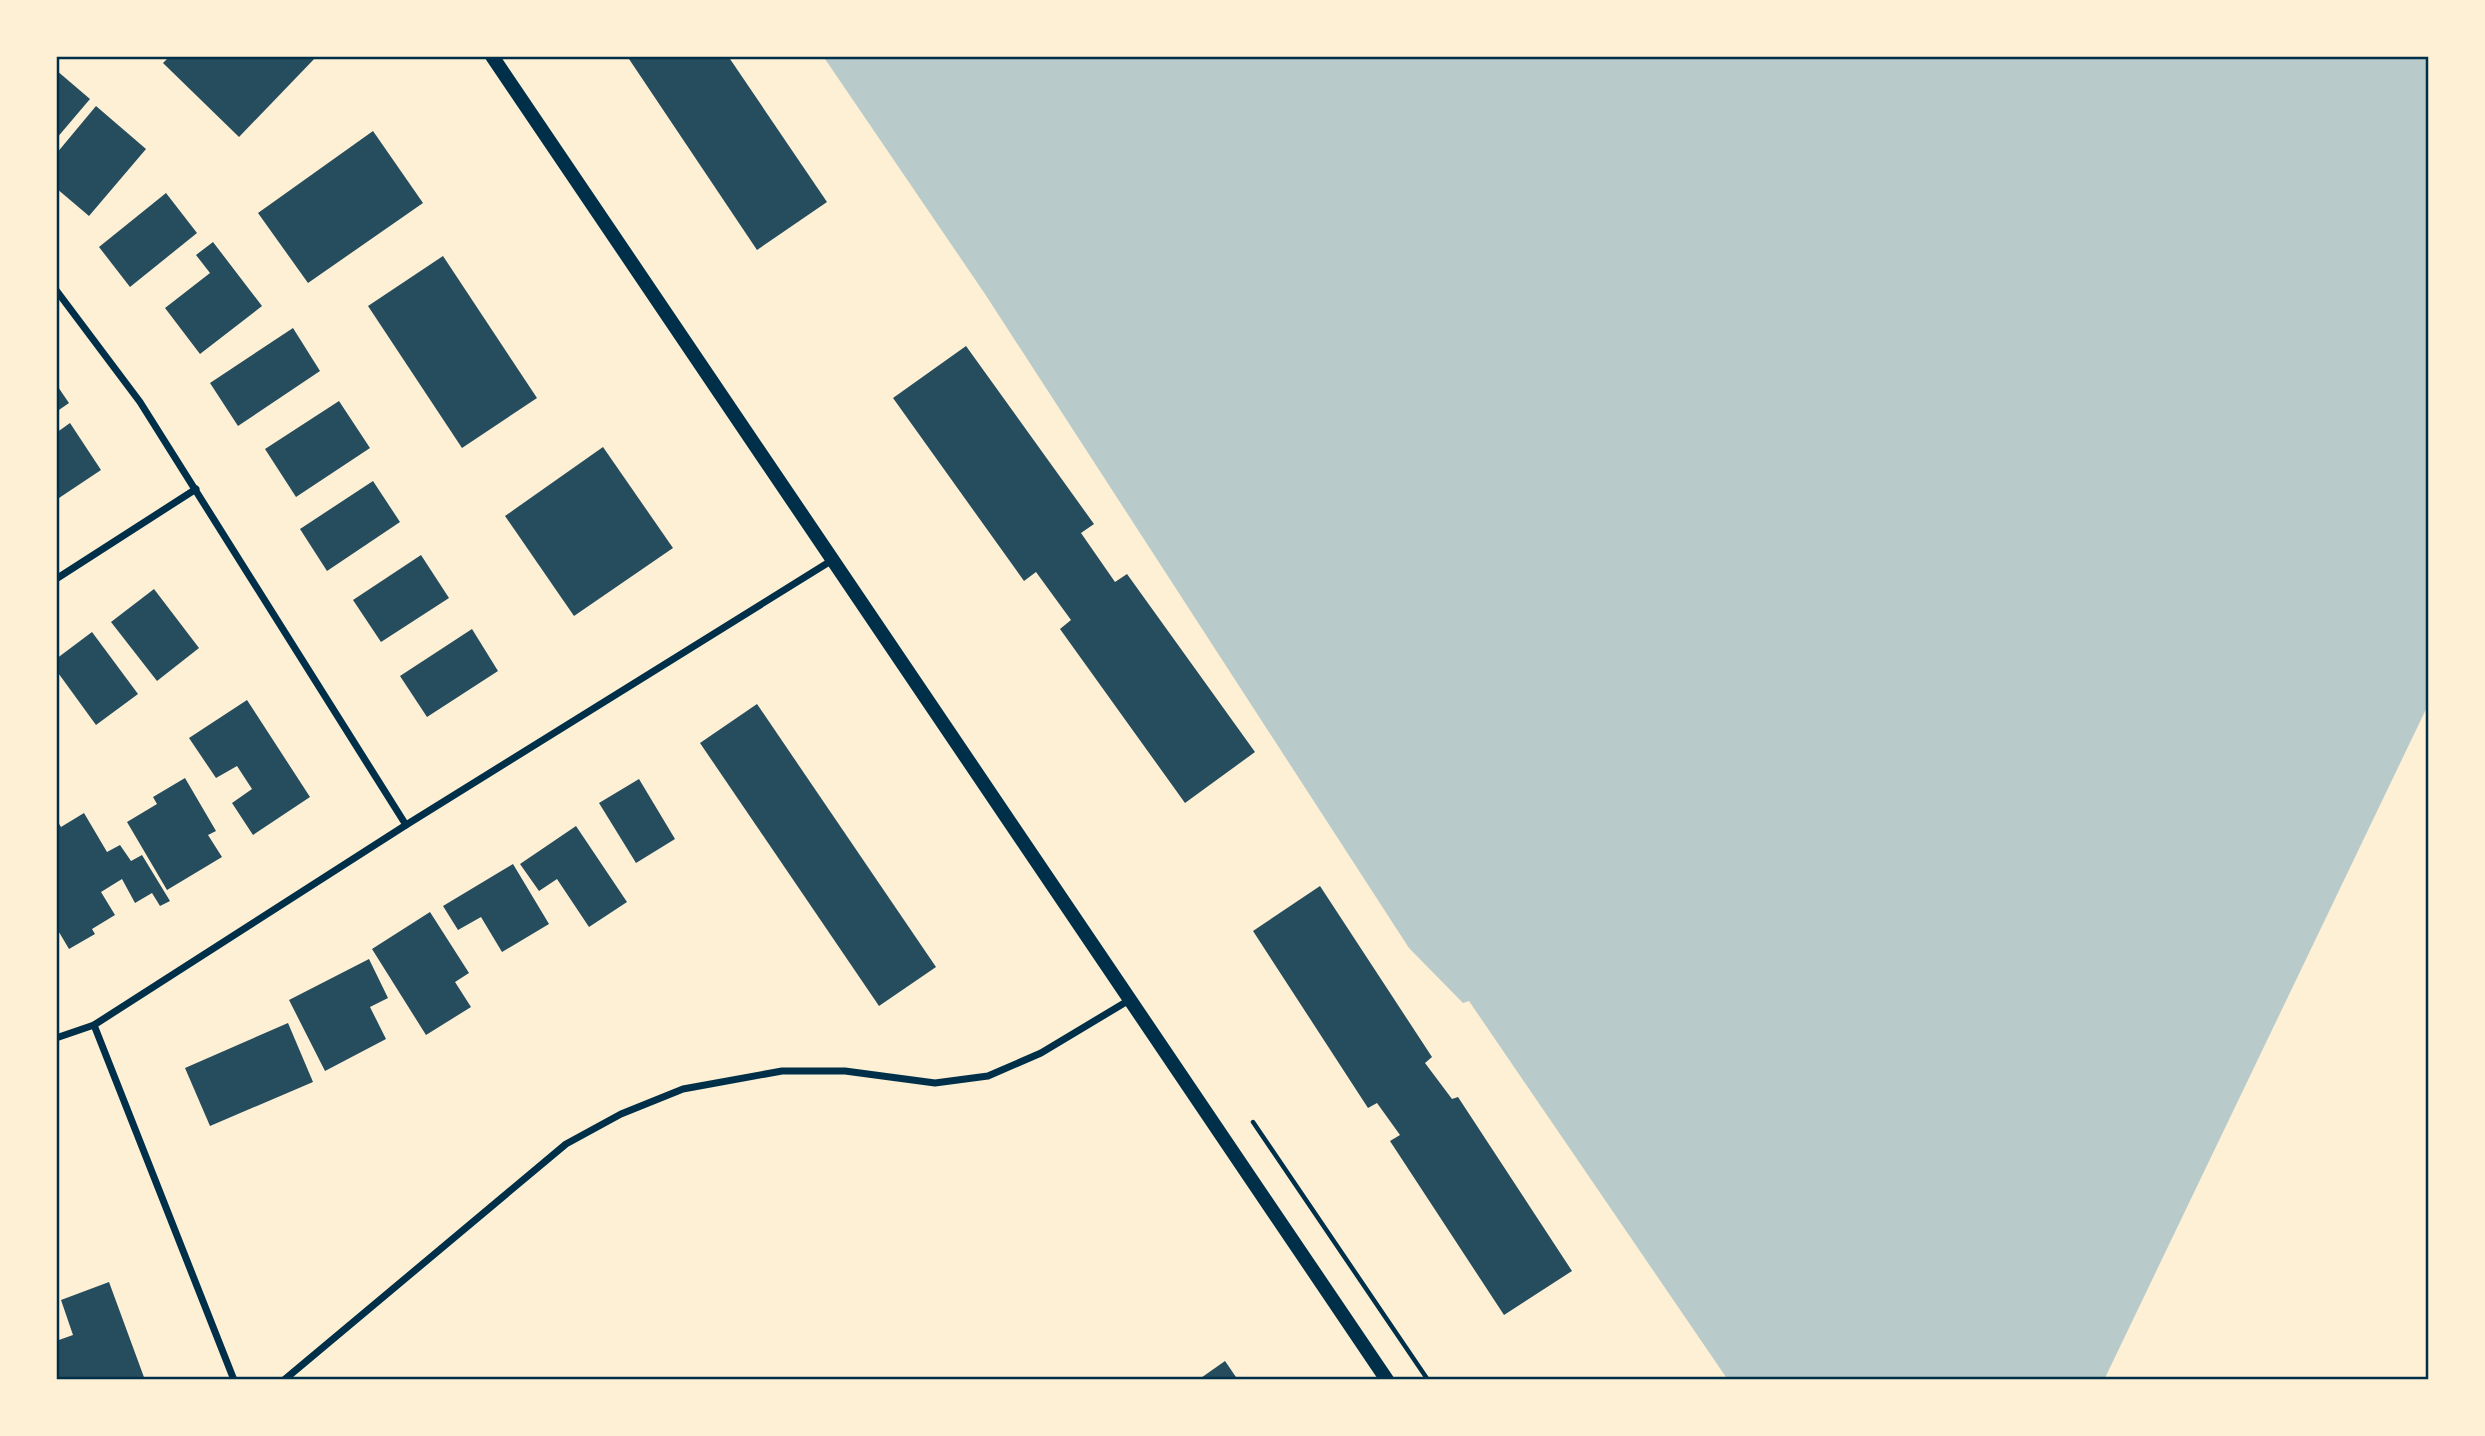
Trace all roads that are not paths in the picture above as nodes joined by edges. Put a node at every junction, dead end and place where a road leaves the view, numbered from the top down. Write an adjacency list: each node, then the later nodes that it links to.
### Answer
1 (492, 56): 4 (main road)
2 (56, 290): 3 (street)
3 (196, 489): 5 (street); 6 (street)
4 (835, 559): 6 (street); 7 (main road)
5 (56, 579)
6 (406, 825): 8 (street)
7 (1131, 999): 11 (street); 12 (main road)
8 (94, 1026): 9 (street); 10 (street)
9 (56, 1038)
10 (234, 1380)
11 (284, 1380)
12 (1387, 1380)

